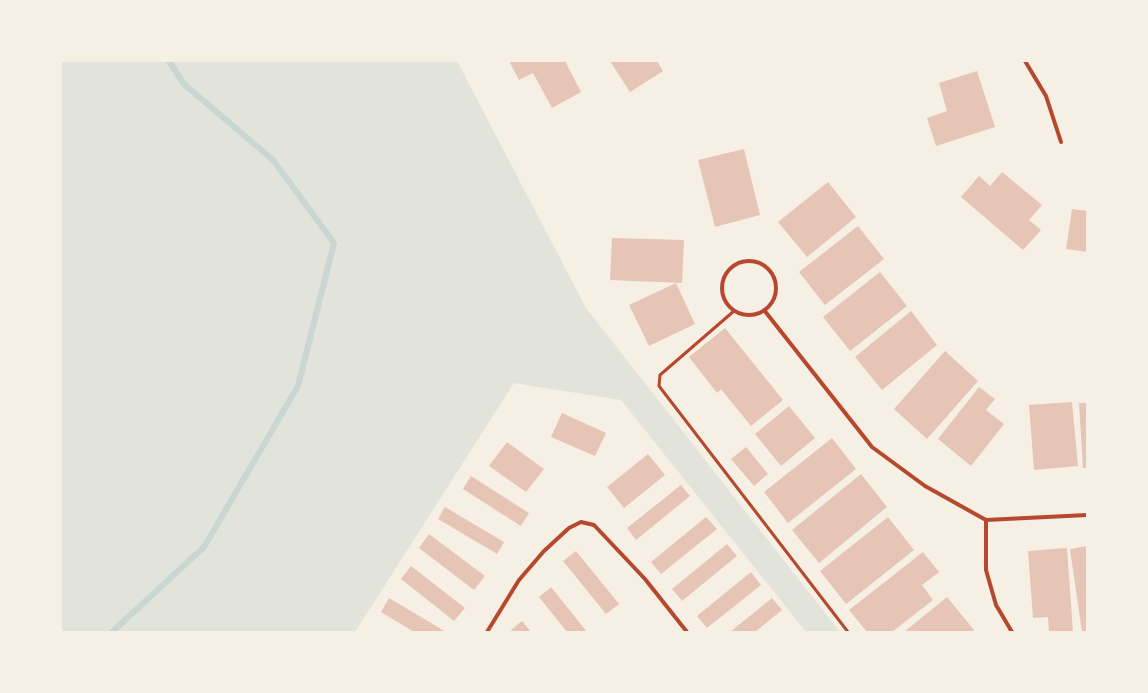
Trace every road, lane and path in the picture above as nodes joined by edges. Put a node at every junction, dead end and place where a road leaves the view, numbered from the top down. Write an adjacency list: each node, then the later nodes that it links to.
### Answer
1 (1025, 61): 2 (street)
2 (1061, 142)
3 (764, 310): 4 (street); 4 (street); 6 (street)
4 (734, 311): 9 (lane)
5 (1087, 515): 6 (street)
6 (986, 520): 10 (street)
7 (487, 632): 8 (street)
8 (687, 632)
9 (848, 632)
10 (1012, 632)

